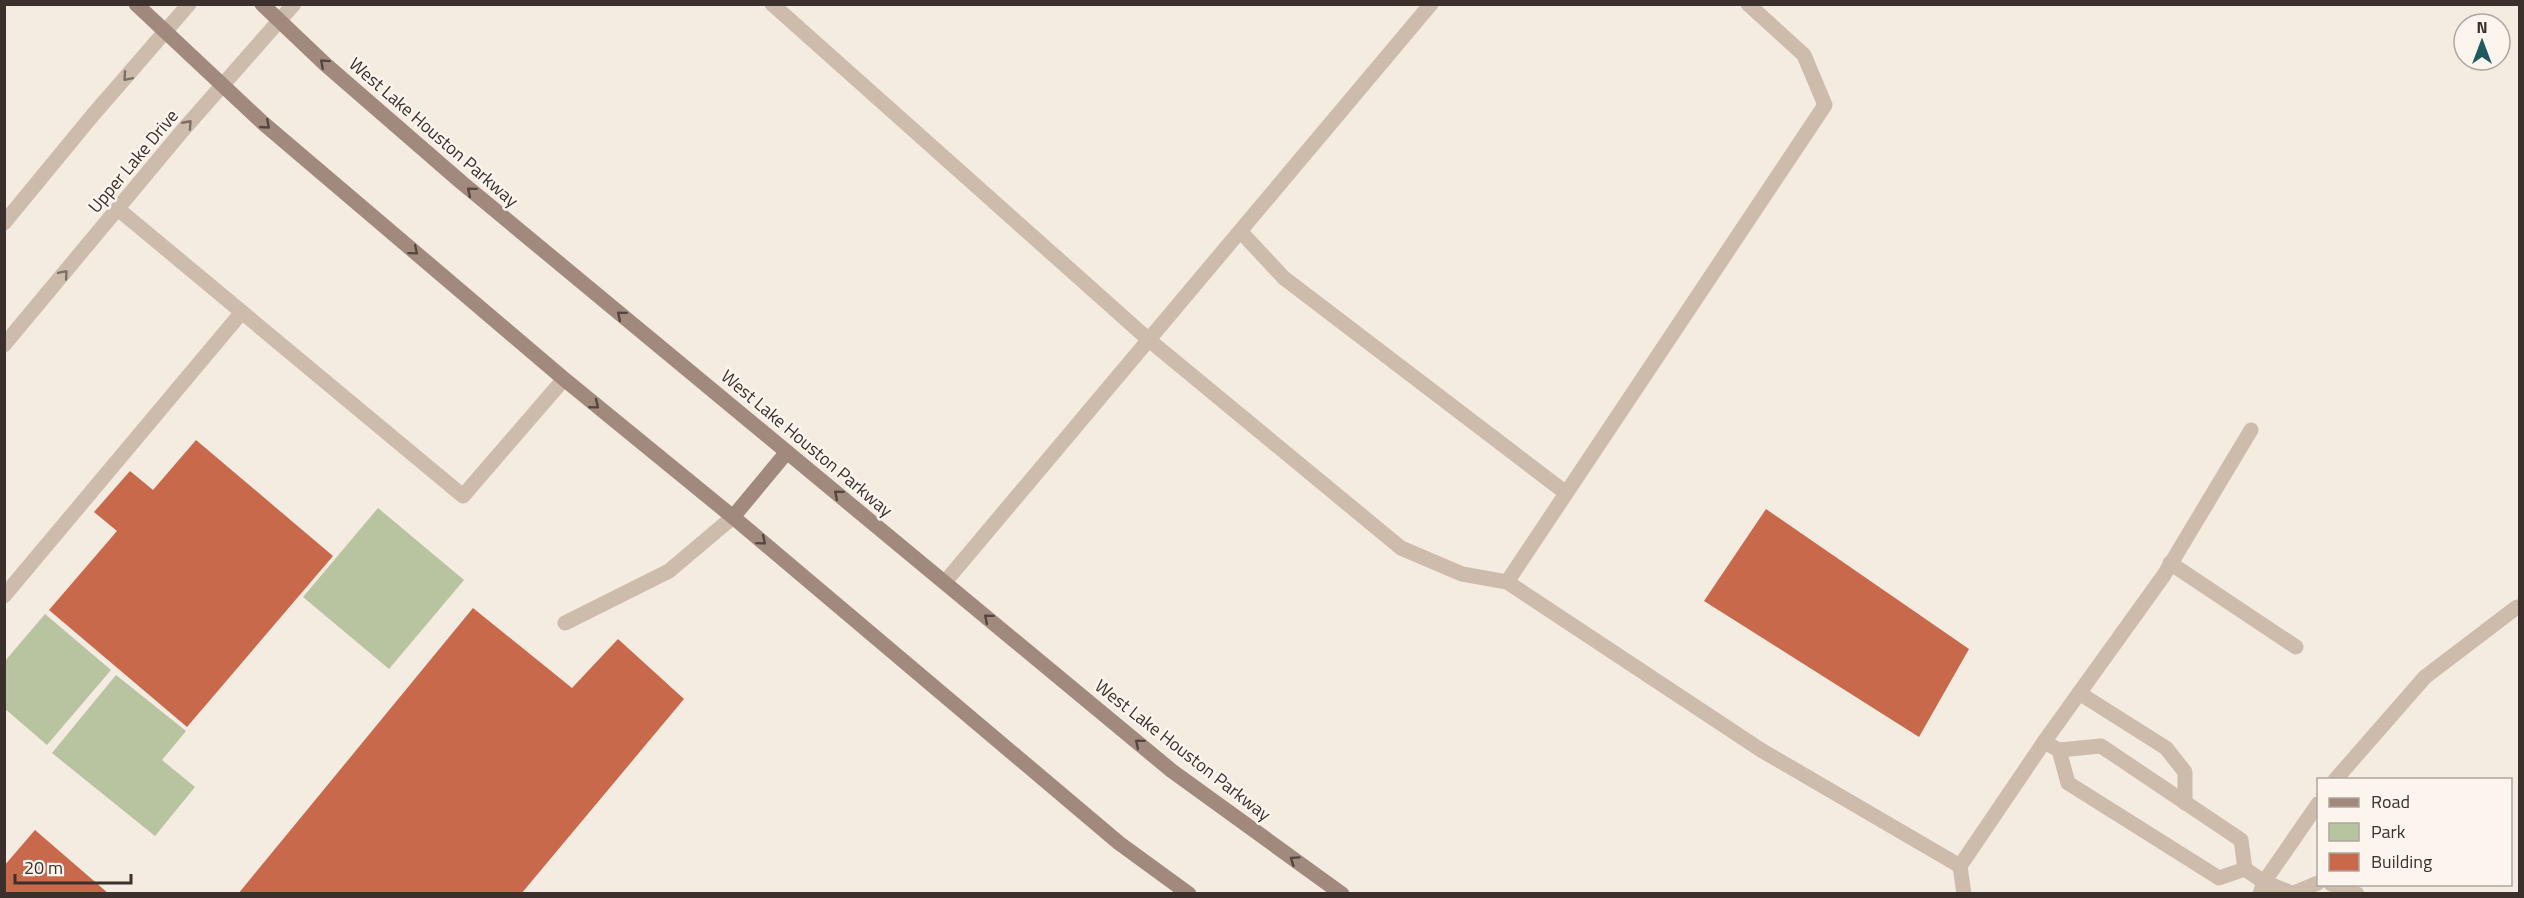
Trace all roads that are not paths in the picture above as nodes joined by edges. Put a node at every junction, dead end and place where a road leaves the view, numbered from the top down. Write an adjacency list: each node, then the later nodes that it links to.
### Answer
1 (136, 4): 9 (main road)
2 (189, 4): 9 (street)
3 (262, 4): 8 (main road, West Lake Houston Parkway)
4 (294, 4): 8 (street, Upper Lake Drive)
5 (772, 4): 15 (street)
6 (1431, 4): 13 (street)
7 (1748, 4): 20 (street)
8 (280, 21): 10 (street, Upper Lake Drive); 19 (main road, West Lake Houston Parkway, one-way to 8)
9 (165, 32): 10 (main road); 12 (street, one-way to 12)
10 (223, 86): 11 (street, Upper Lake Drive, one-way to 10); 17 (main road, one-way to 17)
11 (118, 209): 14 (street); 16 (street, Upper Lake Drive, one-way to 11)
12 (4, 223)
13 (1240, 232): 15 (street); 20 (street)
14 (242, 312): 17 (street); 25 (street)
15 (1149, 340): 23 (street); 24 (street)
16 (4, 345)
17 (564, 379): 21 (main road, one-way to 21)
18 (2252, 430): 22 (street)
19 (787, 452): 21 (main road); 23 (main road, West Lake Houston Parkway, one-way to 19)
20 (1566, 493): 24 (street)
21 (733, 516): 27 (street); 41 (main road, one-way to 41)
22 (2170, 562): 28 (street); 29 (street)
23 (945, 582): 42 (main road, West Lake Houston Parkway, one-way to 23)
24 (1507, 582): 35 (street)
25 (4, 596)
26 (2517, 607): 32 (street)
27 (565, 623)
28 (2296, 647)
29 (2079, 693): 30 (street); 33 (street)
30 (2044, 742): 31 (street); 35 (street)
31 (2059, 750): 33 (street); 36 (street)
32 (2337, 778)
33 (2185, 803): 36 (street)
34 (2317, 807): 39 (street)
35 (1960, 867): 43 (street)
36 (2245, 869): 39 (street)
37 (2317, 883): 40 (street)
38 (2334, 886): 44 (street)
39 (2262, 888): 40 (street)
40 (2294, 893)
41 (1189, 894)
42 (1342, 894)
43 (1964, 894)
44 (2357, 894)

